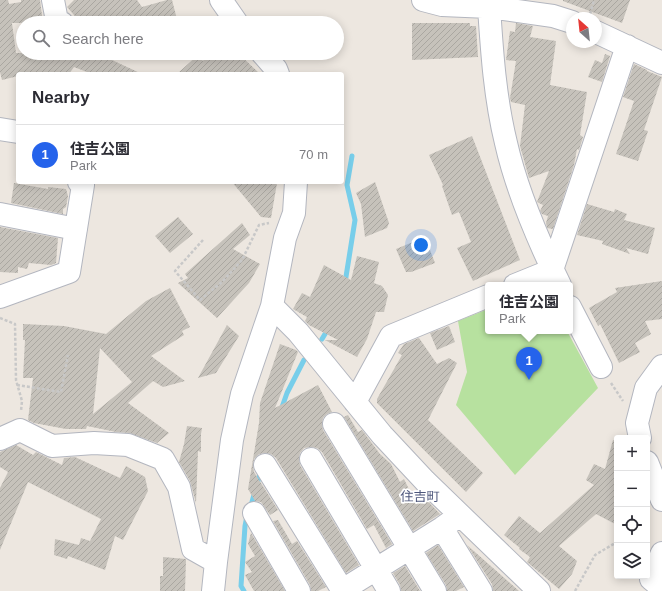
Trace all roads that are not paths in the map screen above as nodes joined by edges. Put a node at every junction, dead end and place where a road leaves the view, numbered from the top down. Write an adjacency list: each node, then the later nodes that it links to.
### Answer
1 (53, 0): 5 (street)
2 (222, 0): 6 (street)
3 (423, 0): 4 (street)
4 (489, 7): 7 (street); 19 (street)
5 (56, 16)
6 (232, 16)
7 (566, 20)
8 (602, 35): 9 (street)
9 (627, 46): 11 (street); 19 (street)
10 (268, 60): 12 (street)
11 (662, 63)
12 (277, 72)
13 (0, 129): 14 (street)
14 (16, 132)
15 (82, 184): 18 (street)
16 (296, 184): 23 (street)
17 (0, 214): 18 (street)
18 (76, 229): 22 (street)
19 (556, 277): 20 (street)
20 (531, 282)
21 (485, 297): 27 (street)
22 (0, 298)
23 (272, 306): 27 (street); 40 (street)
24 (573, 313): 26 (street)
25 (662, 366): 29 (street)
26 (601, 367)
27 (355, 402): 36 (street)
28 (334, 424): 38 (street)
29 (639, 431)
30 (0, 439): 40 (street)
31 (311, 458): 41 (street)
32 (265, 466): 45 (street)
33 (650, 470): 34 (street)
34 (662, 500)
35 (254, 513): 44 (street)
36 (460, 515): 37 (street); 49 (street)
37 (442, 528): 38 (street); 48 (street)
38 (409, 548): 41 (street); 47 (street)
39 (662, 553): 42 (street)
40 (216, 562): 43 (street)
41 (376, 569): 45 (street); 46 (street)
42 (662, 588)
43 (213, 591)
44 (299, 591)
45 (342, 591)
46 (389, 591)
47 (435, 591)
48 (481, 591)
49 (539, 591)

